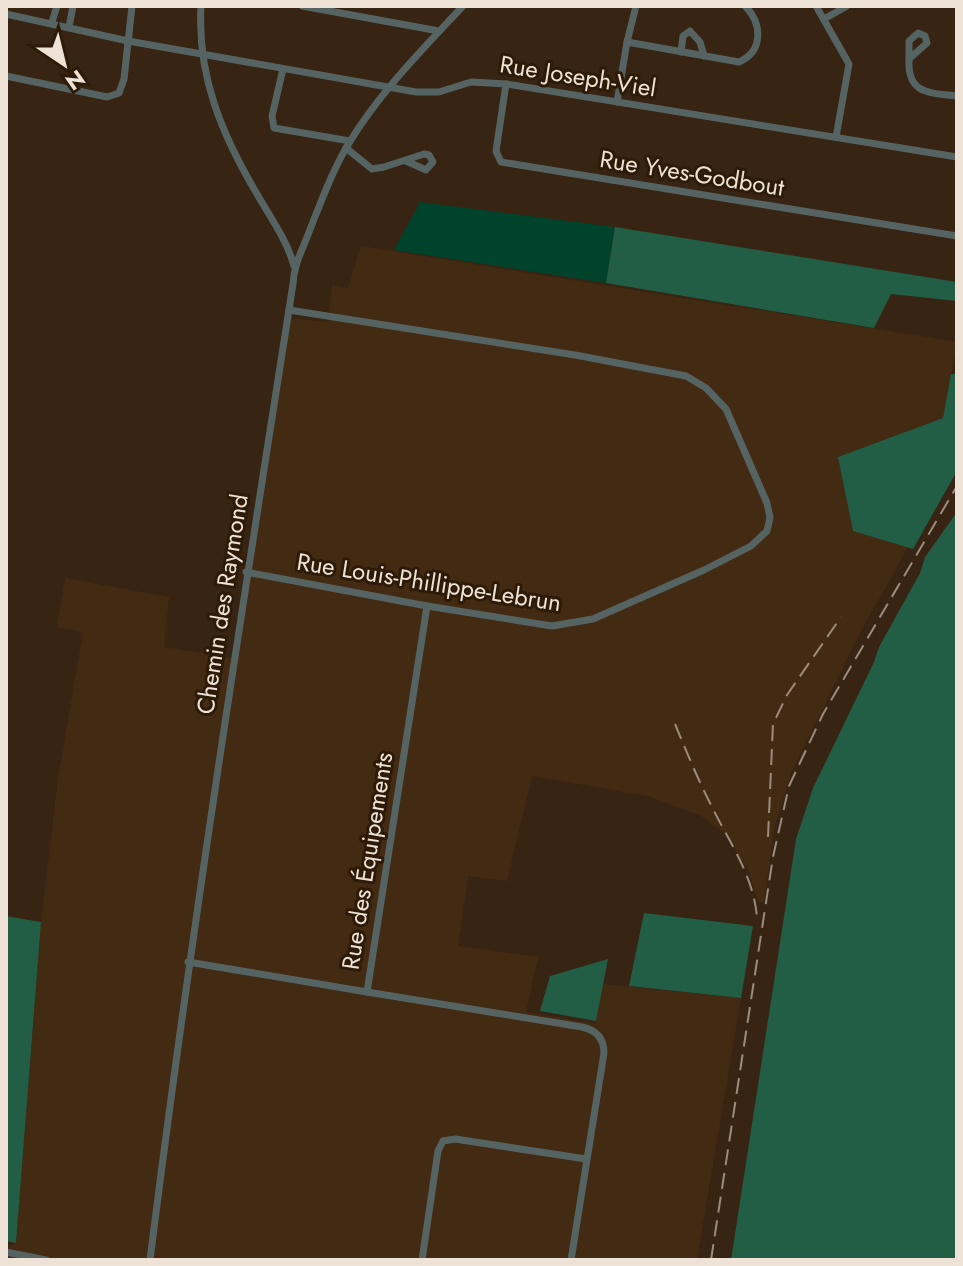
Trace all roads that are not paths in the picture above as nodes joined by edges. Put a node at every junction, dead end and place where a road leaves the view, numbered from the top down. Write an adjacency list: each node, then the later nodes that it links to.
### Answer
1 (57, 6): 13 (street)
2 (73, 6): 14 (street)
3 (132, 6): 16 (street)
4 (201, 6): 19 (street)
5 (302, 6): 15 (street)
6 (463, 6): 15 (street, Chemin des Raymond)
7 (636, 6): 17 (street)
8 (745, 6): 20 (street)
9 (816, 6): 12 (street)
10 (847, 6): 12 (street)
11 (6, 14): 13 (street, Rue Joseph-Viel)
12 (824, 19): 28 (street)
13 (52, 22): 14 (street, Rue Joseph-Viel)
14 (69, 27): 16 (street, Rue Joseph-Viel)
15 (439, 31): 25 (street, Chemin des Raymond)
16 (128, 41): 19 (street, Rue Joseph-Viel); 23 (street)
17 (627, 42): 18 (street); 27 (street)
18 (681, 52): 20 (street); 20 (street)
19 (201, 53): 22 (street, Rue Joseph-Viel); 33 (street)
20 (704, 56)
21 (909, 59): 26 (street)
22 (283, 69): 25 (street, Rue Joseph-Viel); 29 (street)
23 (6, 76)
24 (506, 84): 25 (street, Rue Joseph-Viel); 27 (street, Rue Joseph-Viel); 32 (street, Rue Yves-Godbout)
25 (391, 87): 29 (street, Chemin des Raymond)
26 (957, 96)
27 (617, 102): 28 (street, Rue Joseph-Viel)
28 (836, 137): 30 (street, Rue Joseph-Viel)
29 (348, 144): 31 (street); 33 (street, Chemin des Raymond)
30 (957, 157)
31 (406, 161)
32 (957, 236)
33 (294, 266): 34 (street, Chemin des Raymond)
34 (289, 310): 35 (street, Chemin des Raymond); 36 (street, Rue Louis-Phillippe-Lebrun)
35 (246, 572): 36 (street, Rue Louis-Phillippe-Lebrun); 37 (street, Chemin des Raymond)
36 (427, 606): 38 (street, Rue des Équipements)
37 (188, 962): 38 (street, Rue des Équipements); 42 (street, Chemin des Raymond)
38 (367, 992): 39 (street)
39 (586, 1159): 43 (street); 44 (street)
40 (6, 1252): 41 (street)
41 (46, 1260)
42 (150, 1260)
43 (422, 1260)
44 (571, 1260)

